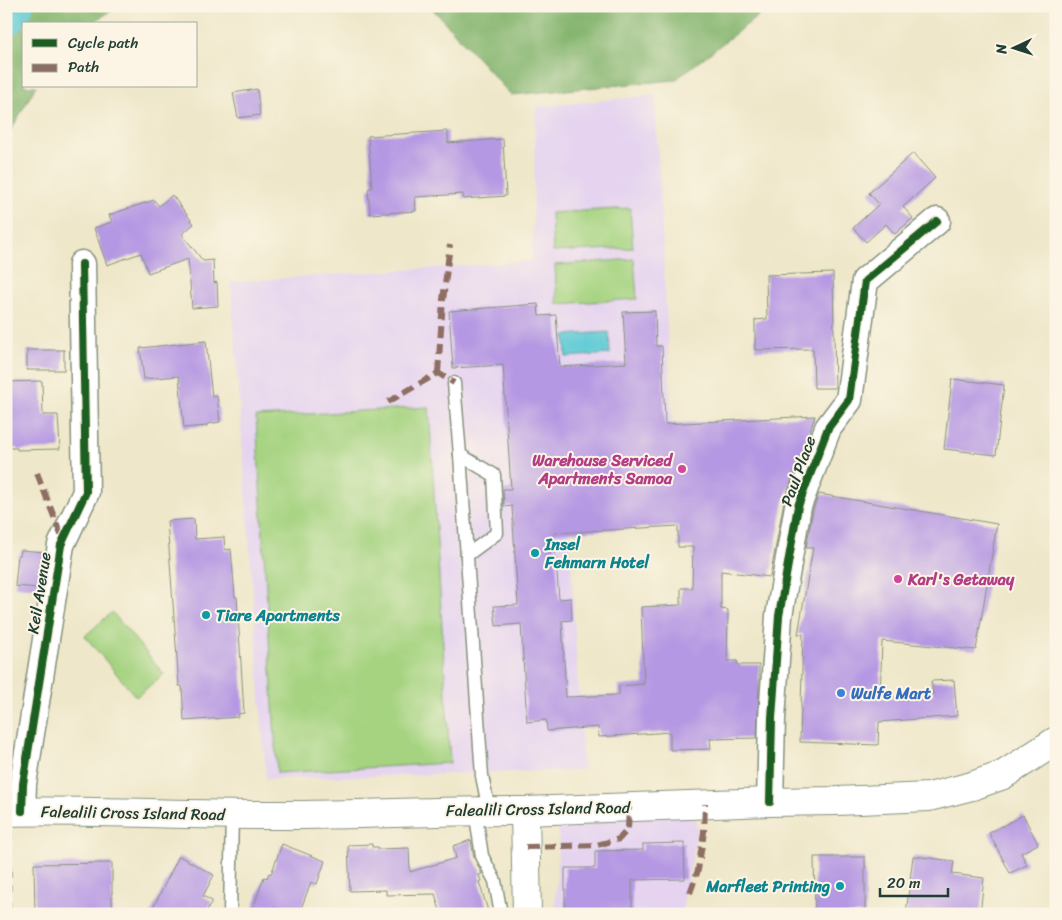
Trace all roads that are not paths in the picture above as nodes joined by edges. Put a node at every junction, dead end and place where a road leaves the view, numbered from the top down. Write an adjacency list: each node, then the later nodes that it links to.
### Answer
1 (937, 221): 7 (street, Paul Place)
2 (82, 264): 10 (street, Keil Avenue)
3 (454, 383): 4 (lane)
4 (460, 455): 5 (lane); 5 (lane)
5 (467, 555): 8 (lane)
6 (1056, 741): 7 (main road, Falealili Cross Island Road)
7 (770, 802): 9 (main road, Falealili Cross Island Road)
8 (482, 810): 9 (main road, Falealili Cross Island Road); 11 (main road, Falealili Cross Island Road); 13 (lane)
9 (525, 811): 14 (main road)
10 (14, 812): 11 (main road, Falealili Cross Island Road)
11 (232, 814): 12 (lane)
12 (230, 914)
13 (501, 914)
14 (527, 914)

